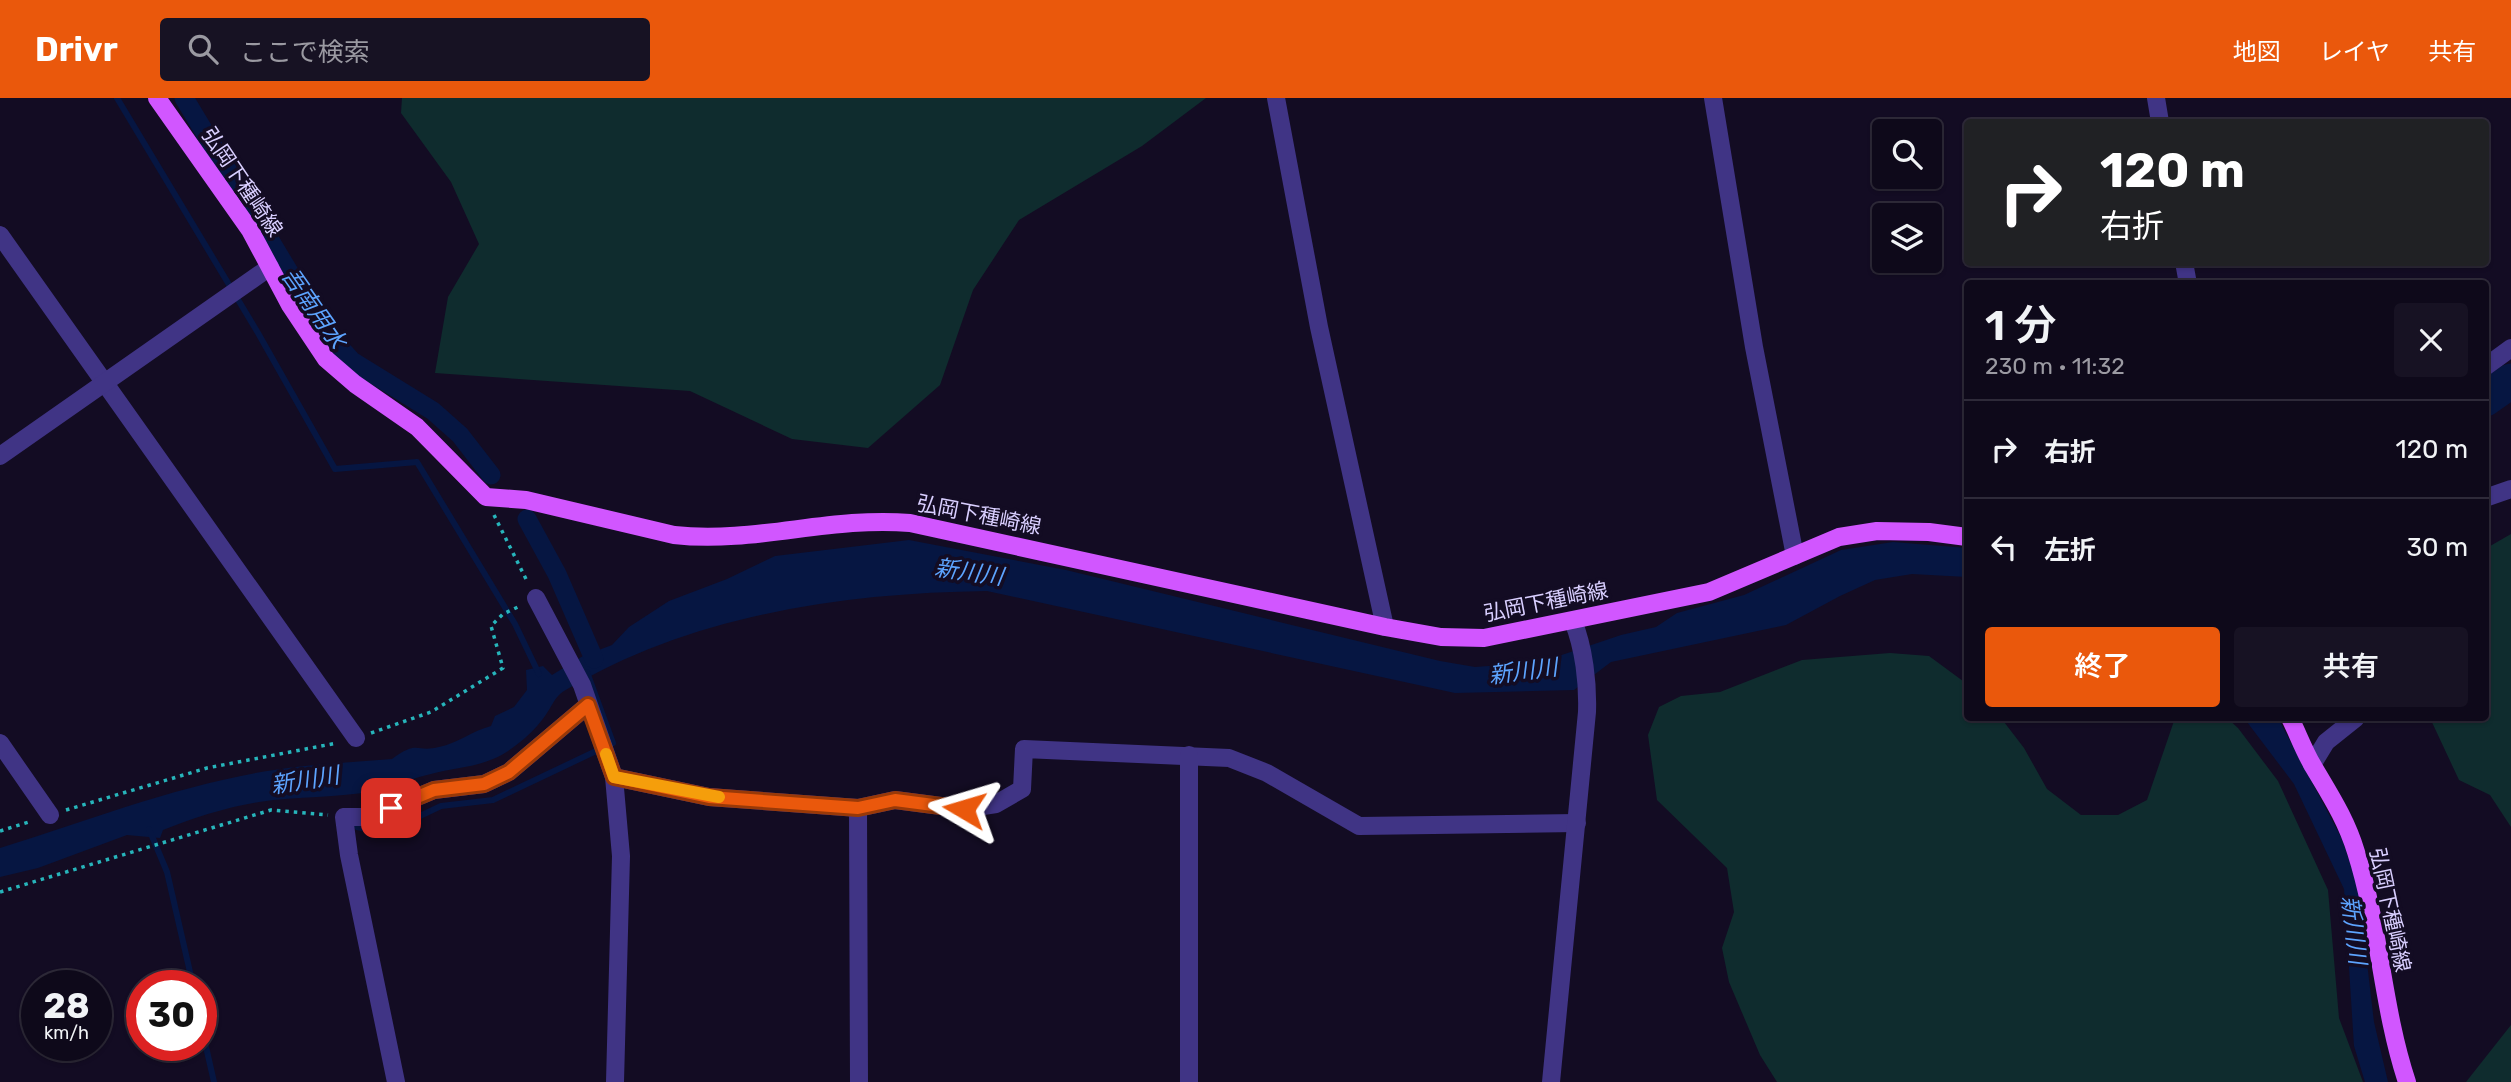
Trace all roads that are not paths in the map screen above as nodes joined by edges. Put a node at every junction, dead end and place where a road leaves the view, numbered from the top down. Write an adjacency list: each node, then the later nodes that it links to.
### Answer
1 (157, 98): 7 (main road, 弘岡下種崎線)
2 (1276, 98): 17 (street)
3 (1713, 98): 15 (street)
4 (2156, 98): 5 (street)
5 (2160, 119)
6 (0, 235): 10 (street)
7 (270, 267): 10 (street); 17 (main road, 弘岡下種崎線)
8 (2511, 348): 9 (street)
9 (2489, 364)
10 (105, 383): 11 (street); 22 (street)
11 (0, 456)
12 (2511, 489): 13 (street)
13 (2489, 497)
14 (1964, 537): 15 (main road, 弘岡下種崎線)
15 (1795, 556): 18 (main road, 弘岡下種崎線)
16 (536, 597): 19 (street)
17 (1385, 627): 18 (main road, 弘岡下種崎線)
18 (1576, 627): 29 (street)
19 (588, 705): 26 (street); 30 (street)
20 (2291, 721): 25 (main road, 弘岡下種崎線)
21 (2352, 721): 25 (street)
22 (356, 738)
23 (0, 743): 28 (street)
24 (1189, 755): 27 (street); 29 (street); 33 (street)
25 (2312, 765): 35 (main road, 弘岡下種崎線)
26 (614, 777): 27 (street); 31 (street)
27 (858, 808): 32 (street)
28 (50, 815)
29 (1577, 823): 34 (street)
30 (396, 1082)
31 (615, 1082)
32 (859, 1082)
33 (1189, 1082)
34 (1551, 1082)
35 (2407, 1082)

